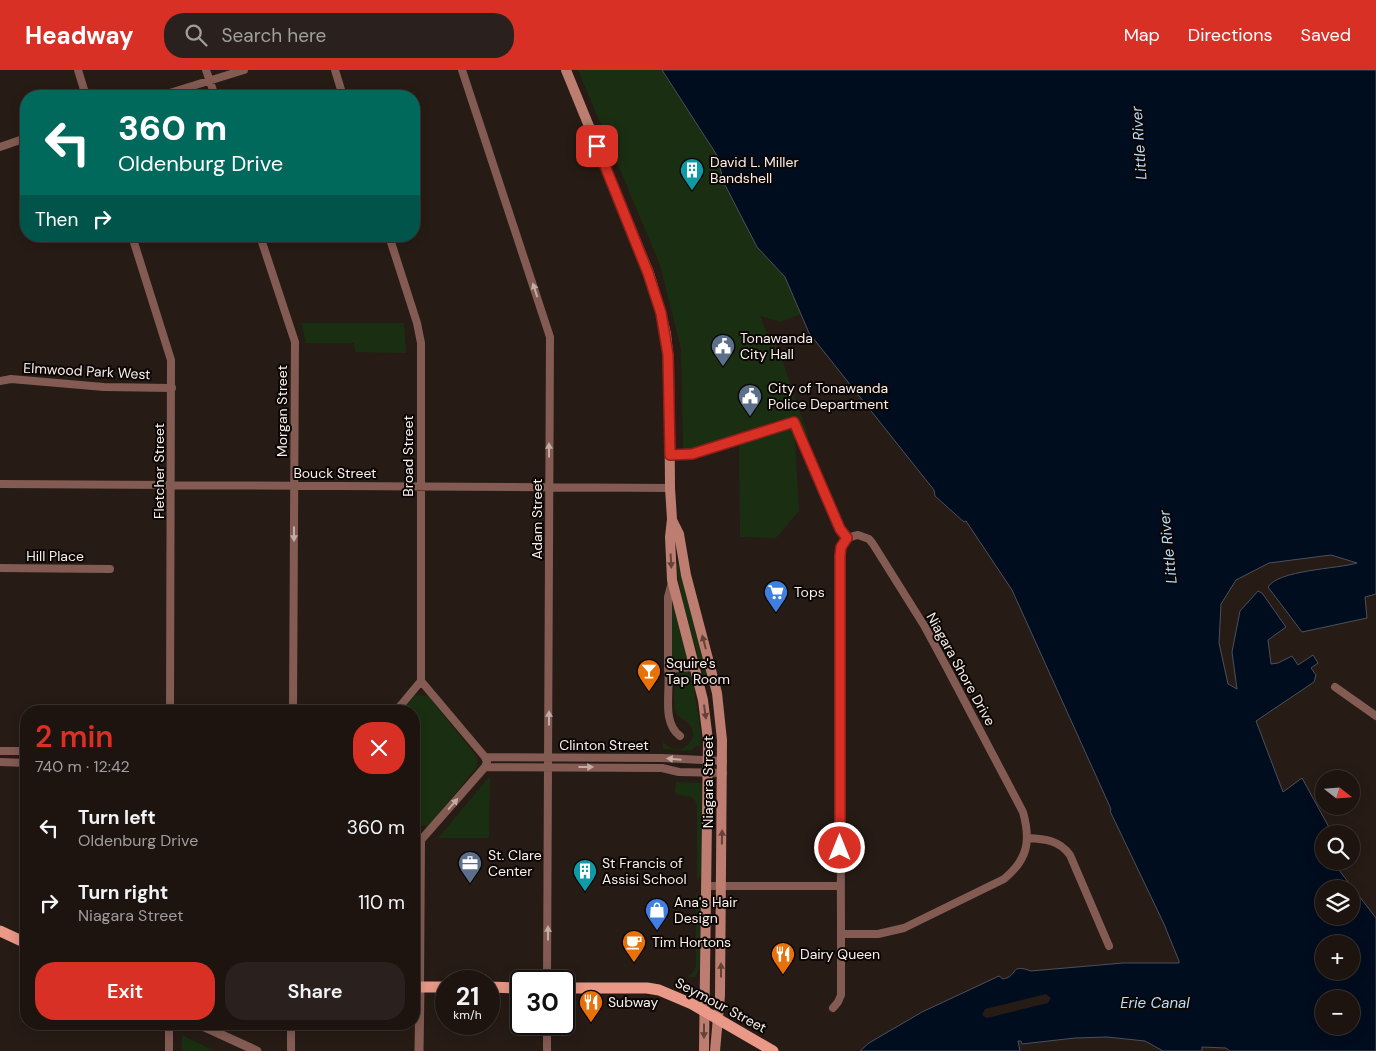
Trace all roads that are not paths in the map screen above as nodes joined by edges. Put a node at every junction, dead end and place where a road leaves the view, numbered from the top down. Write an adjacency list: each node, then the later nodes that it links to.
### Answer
1 (78, 70): 8 (street)
2 (206, 70): 7 (street)
3 (244, 70): 7 (street)
4 (334, 70): 11 (street)
5 (462, 70): 24 (street, Adam Street, one-way to 5)
6 (566, 70): 19 (main road, Niagara Street)
7 (210, 81): 9 (street); 10 (street)
8 (84, 90)
9 (180, 90)
10 (213, 90)
11 (341, 90)
12 (20, 140): 13 (street)
13 (0, 146)
14 (134, 242): 18 (street, Fletcher Street)
15 (262, 242): 22 (street, Morgan Street)
16 (391, 242): 23 (street, Broad Street)
17 (0, 381): 18 (street, Elmwood Park West)
18 (172, 388): 21 (street, Fletcher Street)
19 (670, 455): 25 (main road, Niagara Street); 27 (street)
20 (0, 484): 21 (street, Bouck Street)
21 (172, 485): 22 (street, Bouck Street); 35 (street, Fletcher Street)
22 (294, 486): 23 (street, Bouck Street); 36 (street, Morgan Street, one-way to 36)
23 (421, 487): 24 (street, Bouck Street); 33 (street, Broad Street)
24 (549, 487): 25 (street, Bouck Street); 43 (street, Adam Street, one-way to 24)
25 (670, 488): 26 (main road, Niagara Street)
26 (672, 519): 30 (main road, Niagara Street, one-way to 30); 45 (main road, Niagara Street, one-way to 26)
27 (847, 538): 52 (street, Niagara Shore Drive); 56 (street)
28 (0, 568): 29 (street, Hill Place)
29 (110, 569)
30 (672, 580): 31 (main road, Niagara Street); 32 (street, Niagara Street)
31 (695, 667): 32 (street); 44 (main road, Niagara Street, one-way to 44)
32 (668, 669): 39 (street, Niagara Street)
33 (421, 681): 37 (street); 42 (street)
34 (1335, 687): 38 (street)
35 (170, 705)
36 (293, 705)
37 (401, 705)
38 (1376, 716)
39 (680, 736)
40 (0, 751): 41 (street)
41 (20, 751)
42 (485, 757): 43 (street, Clinton Street); 48 (street)
43 (549, 757): 44 (street, Clinton Street, one-way to 43); 49 (street, Adam Street)
44 (707, 760): 45 (street, Clinton Street); 50 (main road, Niagara Street)
45 (723, 761): 51 (main road, Niagara Street)
46 (0, 762): 47 (street)
47 (20, 763)
48 (485, 767): 49 (street, Clinton Street); 53 (street, one-way to 48)
49 (549, 767): 50 (street, Clinton Street, one-way to 50); 61 (street, Adam Street, one-way to 49)
50 (707, 772): 51 (street, Clinton Street); 54 (main road, Niagara Street)
51 (723, 773): 55 (main road, Niagara Street, one-way to 51)
52 (1028, 838): 58 (street); 60 (street)
53 (420, 840)
54 (706, 886): 55 (street); 66 (main road, Niagara Street)
55 (721, 886): 56 (street); 67 (main road, Niagara Street, one-way to 55)
56 (840, 886): 58 (street)
57 (0, 931): 59 (main road)
58 (841, 934): 65 (street)
59 (20, 940)
60 (1108, 946)
61 (547, 970)
62 (420, 987): 63 (main road)
63 (435, 987)
64 (575, 988): 66 (main road, Seymour Street)
65 (833, 1008)
66 (704, 1011): 67 (main road, Seymour Street); 78 (main road, Niagara Street, one-way to 78)
67 (718, 1019): 79 (main road, Niagara Street); 80 (main road, Seymour Street)
68 (169, 1030): 73 (street)
69 (211, 1030): 74 (street)
70 (291, 1030): 75 (street)
71 (418, 1030): 76 (street)
72 (547, 1035): 77 (street)
73 (169, 1051)
74 (257, 1051)
75 (291, 1051)
76 (419, 1051)
77 (547, 1051)
78 (704, 1051)
79 (715, 1051)
80 (773, 1051)

